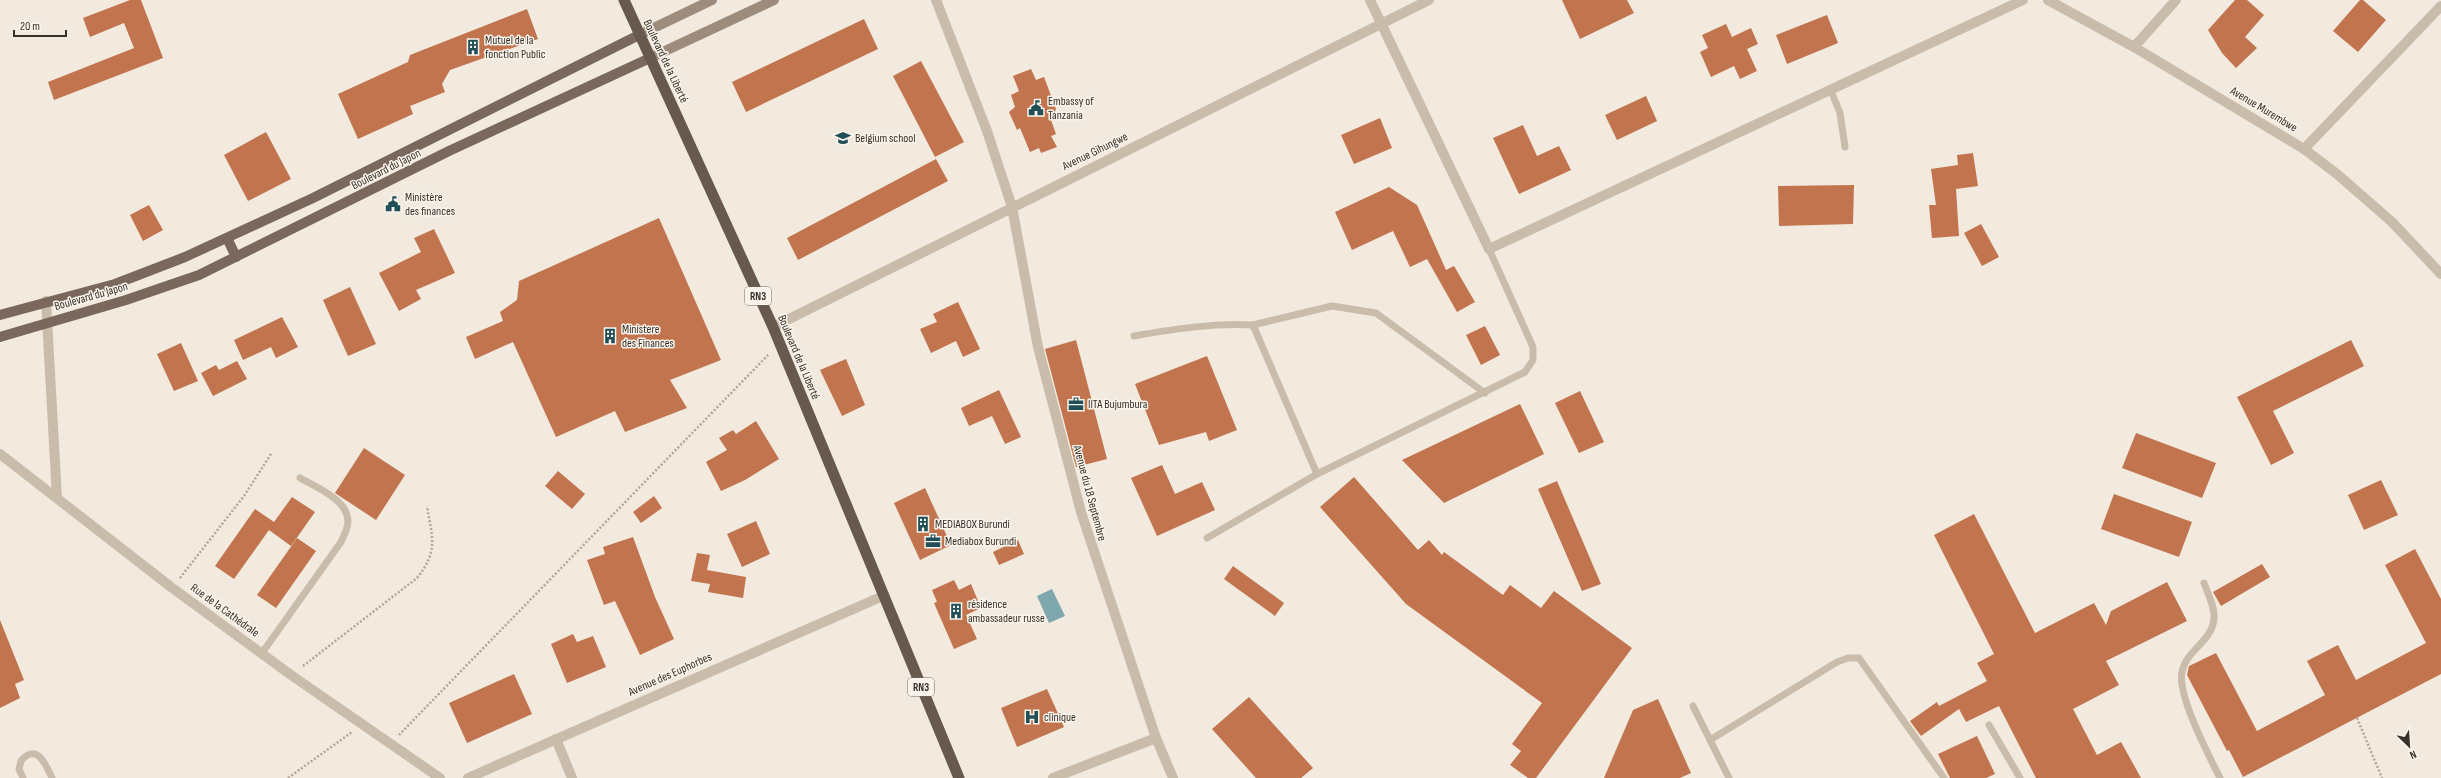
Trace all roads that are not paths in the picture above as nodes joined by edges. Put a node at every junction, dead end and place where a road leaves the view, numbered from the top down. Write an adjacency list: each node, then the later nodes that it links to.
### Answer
1 (624, 0): 12 (highway, Boulevard de la Liberté / RN3)
2 (712, 0): 12 (main road, Boulevard du Japon)
3 (774, 0): 14 (main road, Boulevard du Japon)
4 (936, 0): 18 (street, Avenue du 18 Septembre)
5 (1370, 0): 11 (street)
6 (1429, 0): 11 (street, Avenue Gihungwe)
7 (2023, 0): 15 (street)
8 (2048, 0): 13 (street, Avenue Murembwe)
9 (2176, 0): 13 (street)
10 (2441, 6): 17 (street)
11 (1381, 24): 18 (street, Avenue Gihungwe); 20 (street)
12 (639, 35): 14 (highway, Boulevard de la Liberté / RN3); 19 (main road, Boulevard du Japon)
13 (2134, 47): 17 (street, Avenue Murembwe)
14 (650, 58): 21 (main road, Boulevard du Japon); 27 (highway, Boulevard de la Liberté / RN3)
15 (1830, 91): 16 (lane); 20 (street)
16 (1845, 147)
17 (2304, 149): 22 (street, Avenue Murembwe)
18 (1012, 207): 27 (street, Avenue Gihungwe); 41 (street, Avenue du 18 Septembre)
19 (227, 238): 21 (main road); 23 (main road, Boulevard du Japon)
20 (1489, 249): 30 (lane)
21 (236, 257): 25 (main road, Boulevard du Japon)
22 (2441, 274)
23 (46, 302): 24 (main road, Boulevard du Japon); 25 (street)
24 (0, 315)
25 (47, 322): 28 (main road, Boulevard du Japon); 34 (street)
26 (1253, 325): 29 (lane); 30 (lane); 32 (lane)
27 (773, 327): 37 (highway, Boulevard de la Liberté / RN3)
28 (0, 336)
29 (1134, 336)
30 (1485, 393): 32 (lane)
31 (0, 454): 34 (street, Rue de la Cathédrale)
32 (1317, 474): 35 (lane)
33 (300, 478): 38 (lane)
34 (58, 498): 38 (street, Rue de la Cathédrale)
35 (1207, 538)
36 (2204, 583): 55 (lane)
37 (883, 596): 42 (street, Avenue des Euphorbes); 49 (highway, RN3)
38 (262, 653): 46 (street, Rue de la Cathédrale)
39 (1693, 706): 43 (lane)
40 (1989, 725): 54 (lane)
41 (1156, 738): 50 (street); 51 (street, Avenue du 18 Septembre)
42 (556, 739): 47 (street, Avenue des Euphorbes); 48 (street)
43 (1710, 740): 52 (lane); 53 (lane)
44 (23, 778): 45 (lane)
45 (52, 778)
46 (440, 778)
47 (468, 778)
48 (572, 778)
49 (959, 778)
50 (1054, 778)
51 (1173, 778)
52 (1730, 778)
53 (1944, 778)
54 (2020, 778)
55 (2220, 778)

